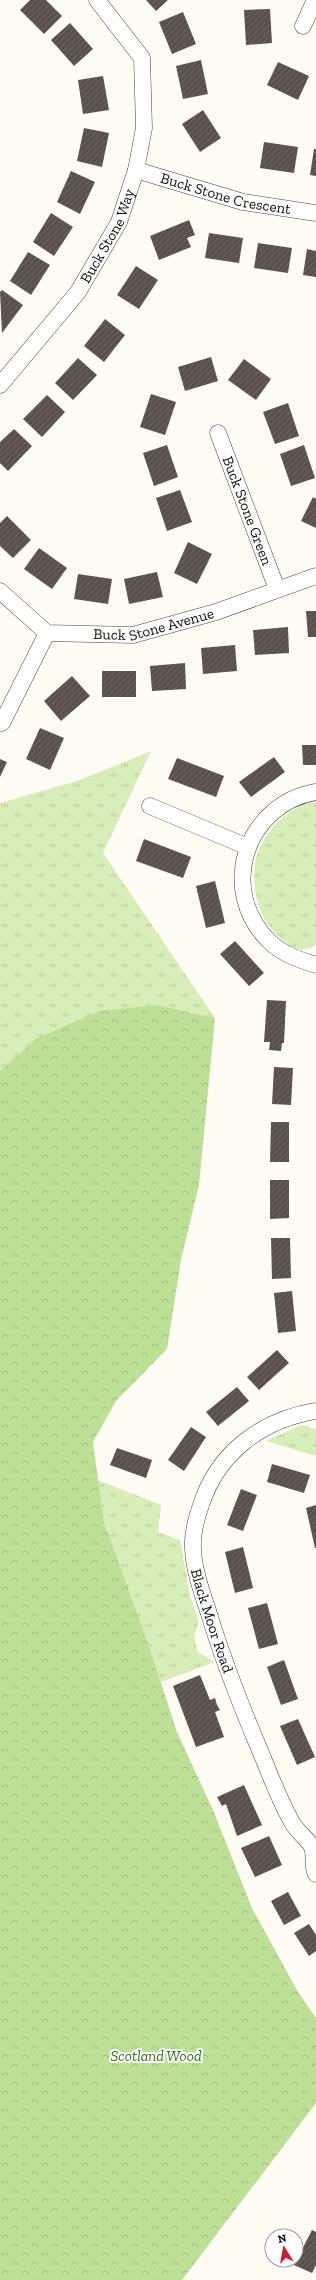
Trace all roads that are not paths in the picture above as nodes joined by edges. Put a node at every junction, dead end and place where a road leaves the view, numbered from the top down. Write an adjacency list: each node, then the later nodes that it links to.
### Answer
1 (97, 0): 4 (street, Buck Stone Way)
2 (315, 0): 3 (street)
3 (303, 26)
4 (136, 170): 5 (street, Buck Stone Crescent); 6 (street, Buck Stone Way)
5 (316, 213)
6 (0, 385)
7 (218, 433): 9 (street, Buck Stone Green)
8 (316, 576): 9 (street, Buck Stone Avenue)
9 (277, 589): 11 (street, Buck Stone Avenue)
10 (0, 591): 11 (street)
11 (47, 633): 12 (street)
12 (2, 723)
13 (316, 792): 15 (street)
14 (150, 806): 15 (street)
15 (248, 847): 16 (street)
16 (316, 965)
17 (316, 1411): 18 (street, Black Moor Road)
18 (314, 1845): 19 (street, Black Moor Road)
19 (316, 1874)

